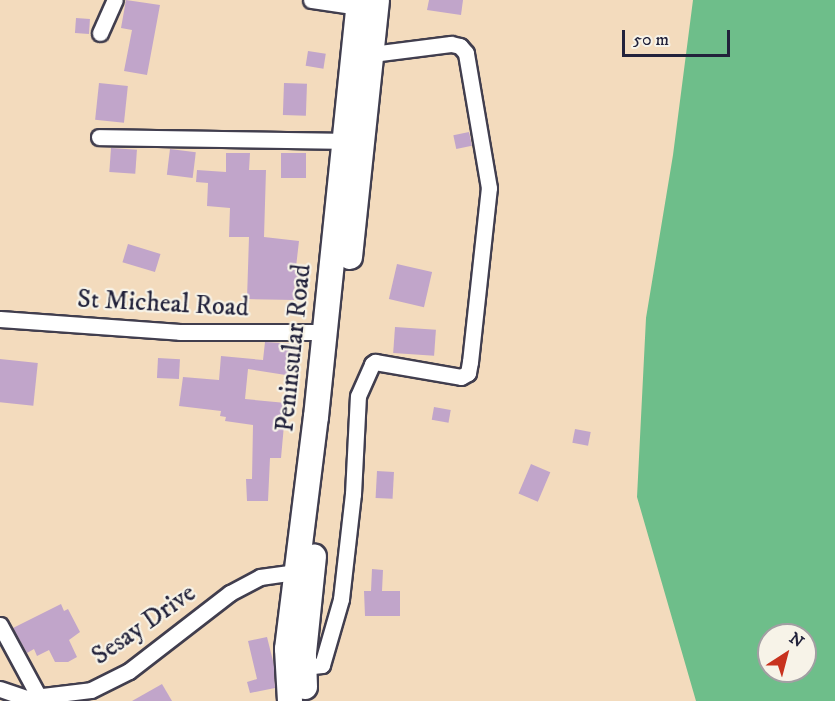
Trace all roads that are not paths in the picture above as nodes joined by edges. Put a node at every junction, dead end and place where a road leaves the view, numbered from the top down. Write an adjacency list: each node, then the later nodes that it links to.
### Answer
1 (115, 0): 4 (street)
2 (311, 0): 3 (street)
3 (367, 4): 5 (main road, Peninsular Road); 7 (main road, Peninsular Road)
4 (100, 33)
5 (372, 54): 10 (main road, Peninsular Road); 12 (street)
6 (99, 137): 7 (street)
7 (344, 141): 9 (main road, Peninsular Road)
8 (0, 318): 9 (street, St Micheal Road)
9 (324, 332): 10 (main road, Peninsular Road)
10 (303, 574): 12 (main road, Peninsular Road); 14 (street, Sesay Drive); 15 (main road, Peninsular Road)
11 (0, 625): 14 (street)
12 (304, 667): 16 (main road, Peninsular Road)
13 (0, 689): 14 (street, Sesay Drive)
14 (30, 699)
15 (290, 701)
16 (305, 701)

